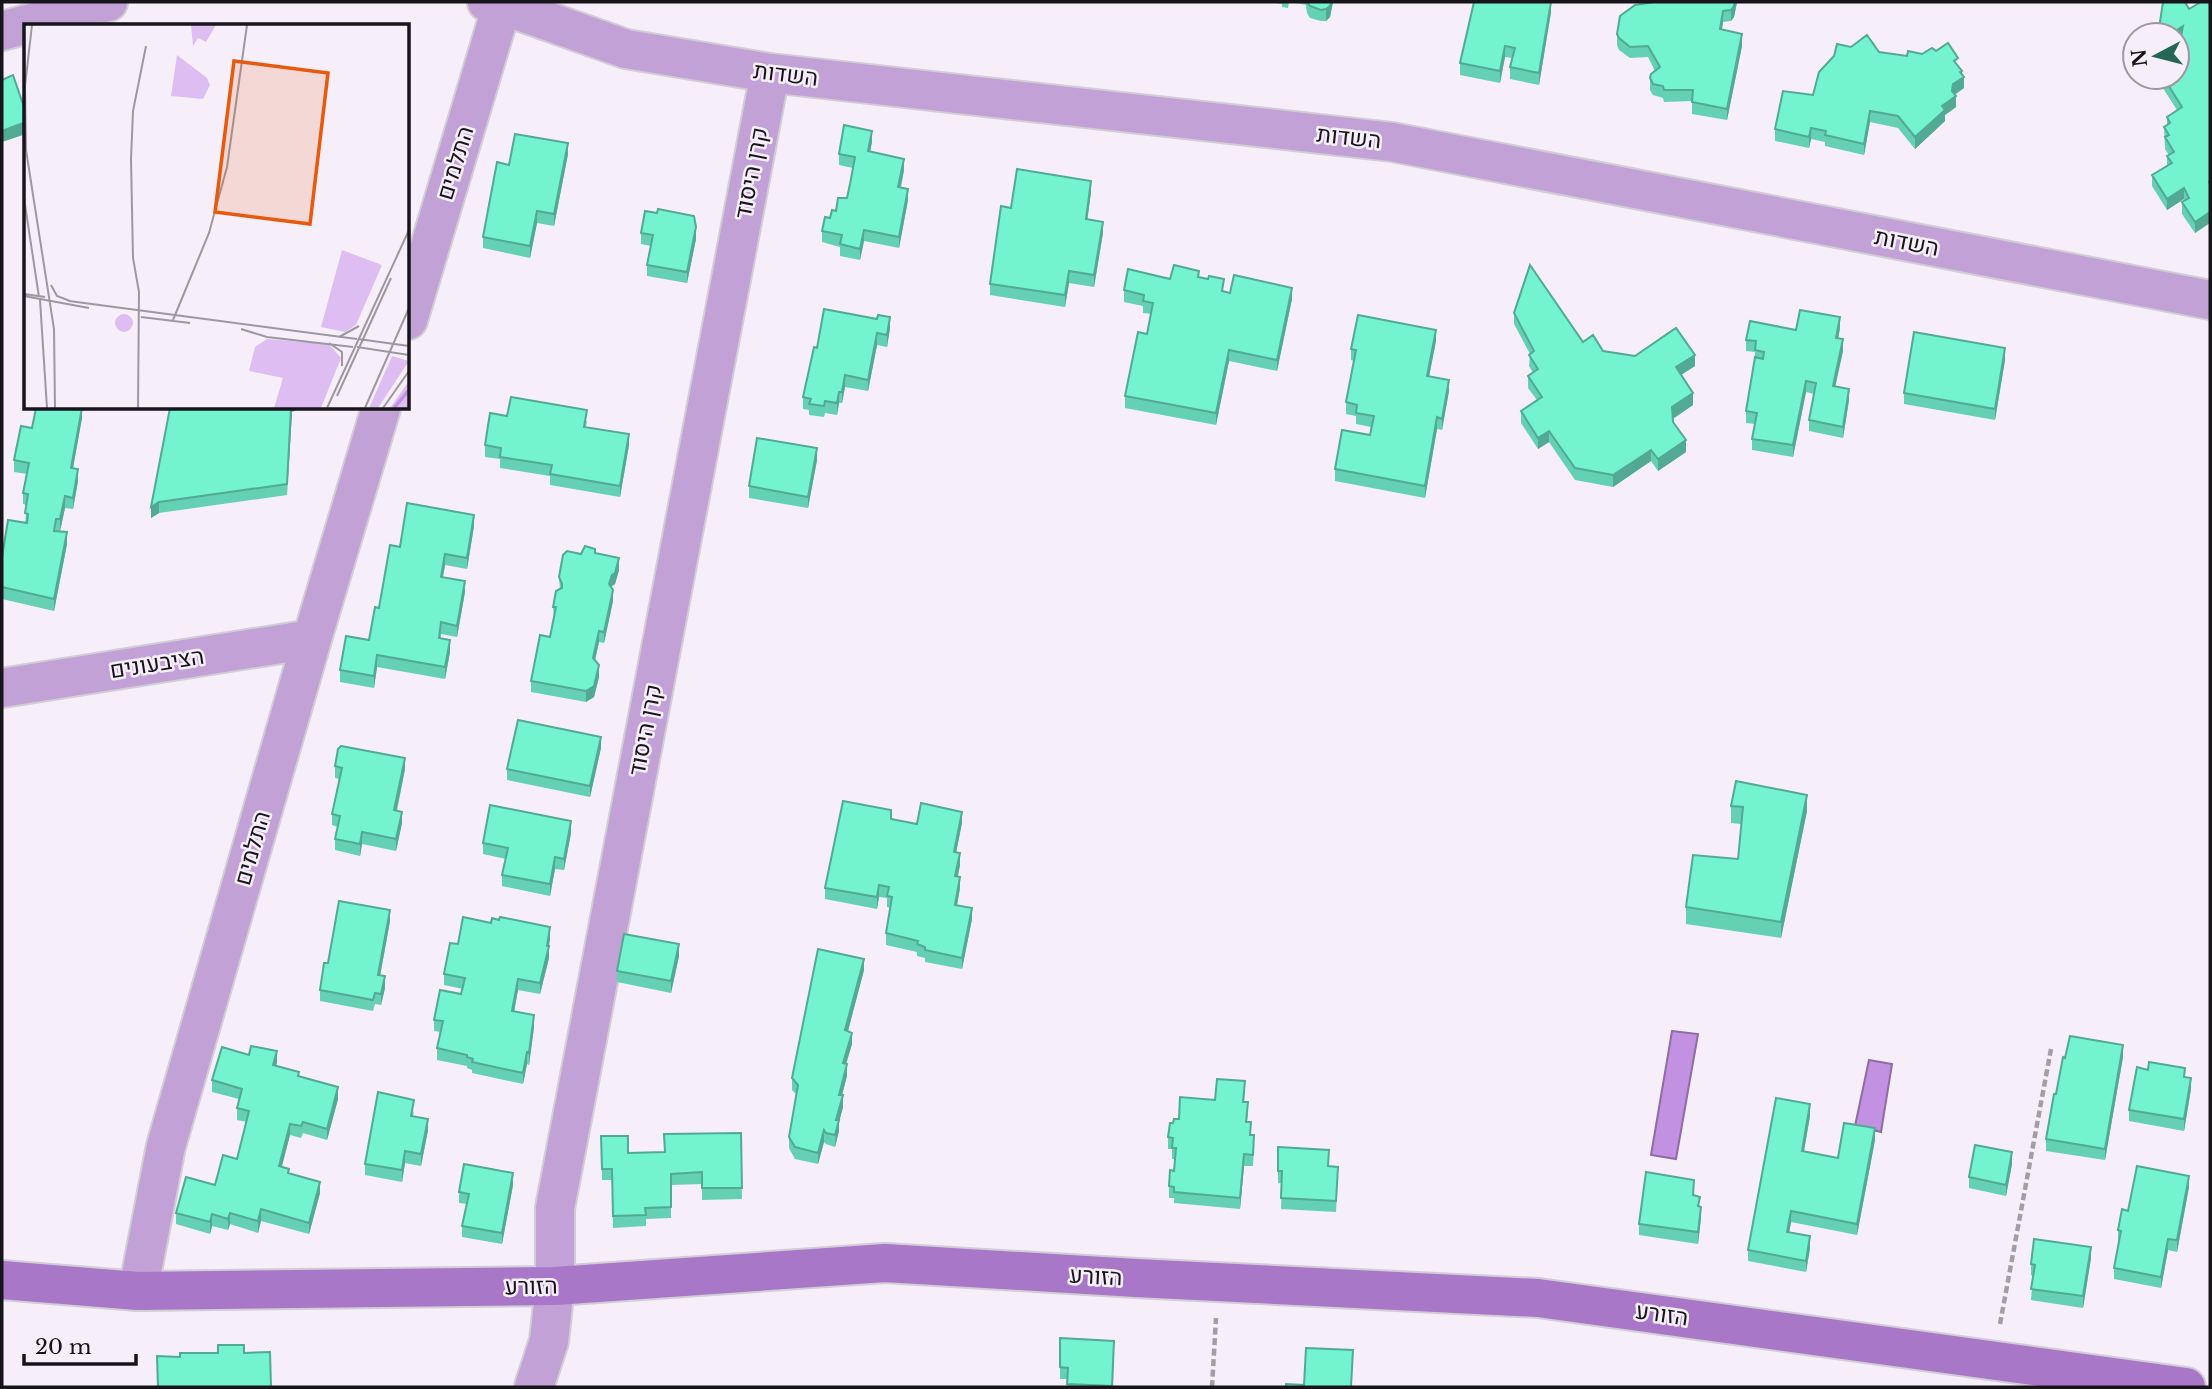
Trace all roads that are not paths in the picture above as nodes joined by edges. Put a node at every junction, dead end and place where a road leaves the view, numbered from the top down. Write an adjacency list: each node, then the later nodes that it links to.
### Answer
1 (108, 2): 3 (street)
2 (497, 3): 6 (street, השדות); 8 (street, התלמים)
3 (28, 24)
4 (24, 25): 5 (street)
5 (2, 31)
6 (770, 73): 7 (street, השדות); 13 (street, קרן היסוד)
7 (2210, 300)
8 (410, 313)
9 (381, 410): 10 (street, התלמים)
10 (312, 639): 11 (street, הציבעונים); 14 (street, התלמים)
11 (2, 688)
12 (2, 1280): 14 (street, הזורע)
13 (555, 1286): 14 (street, הזורע); 15 (street, קרן היסוד); 16 (street, הזורע)
14 (138, 1291)
15 (534, 1387)
16 (2186, 1387)

